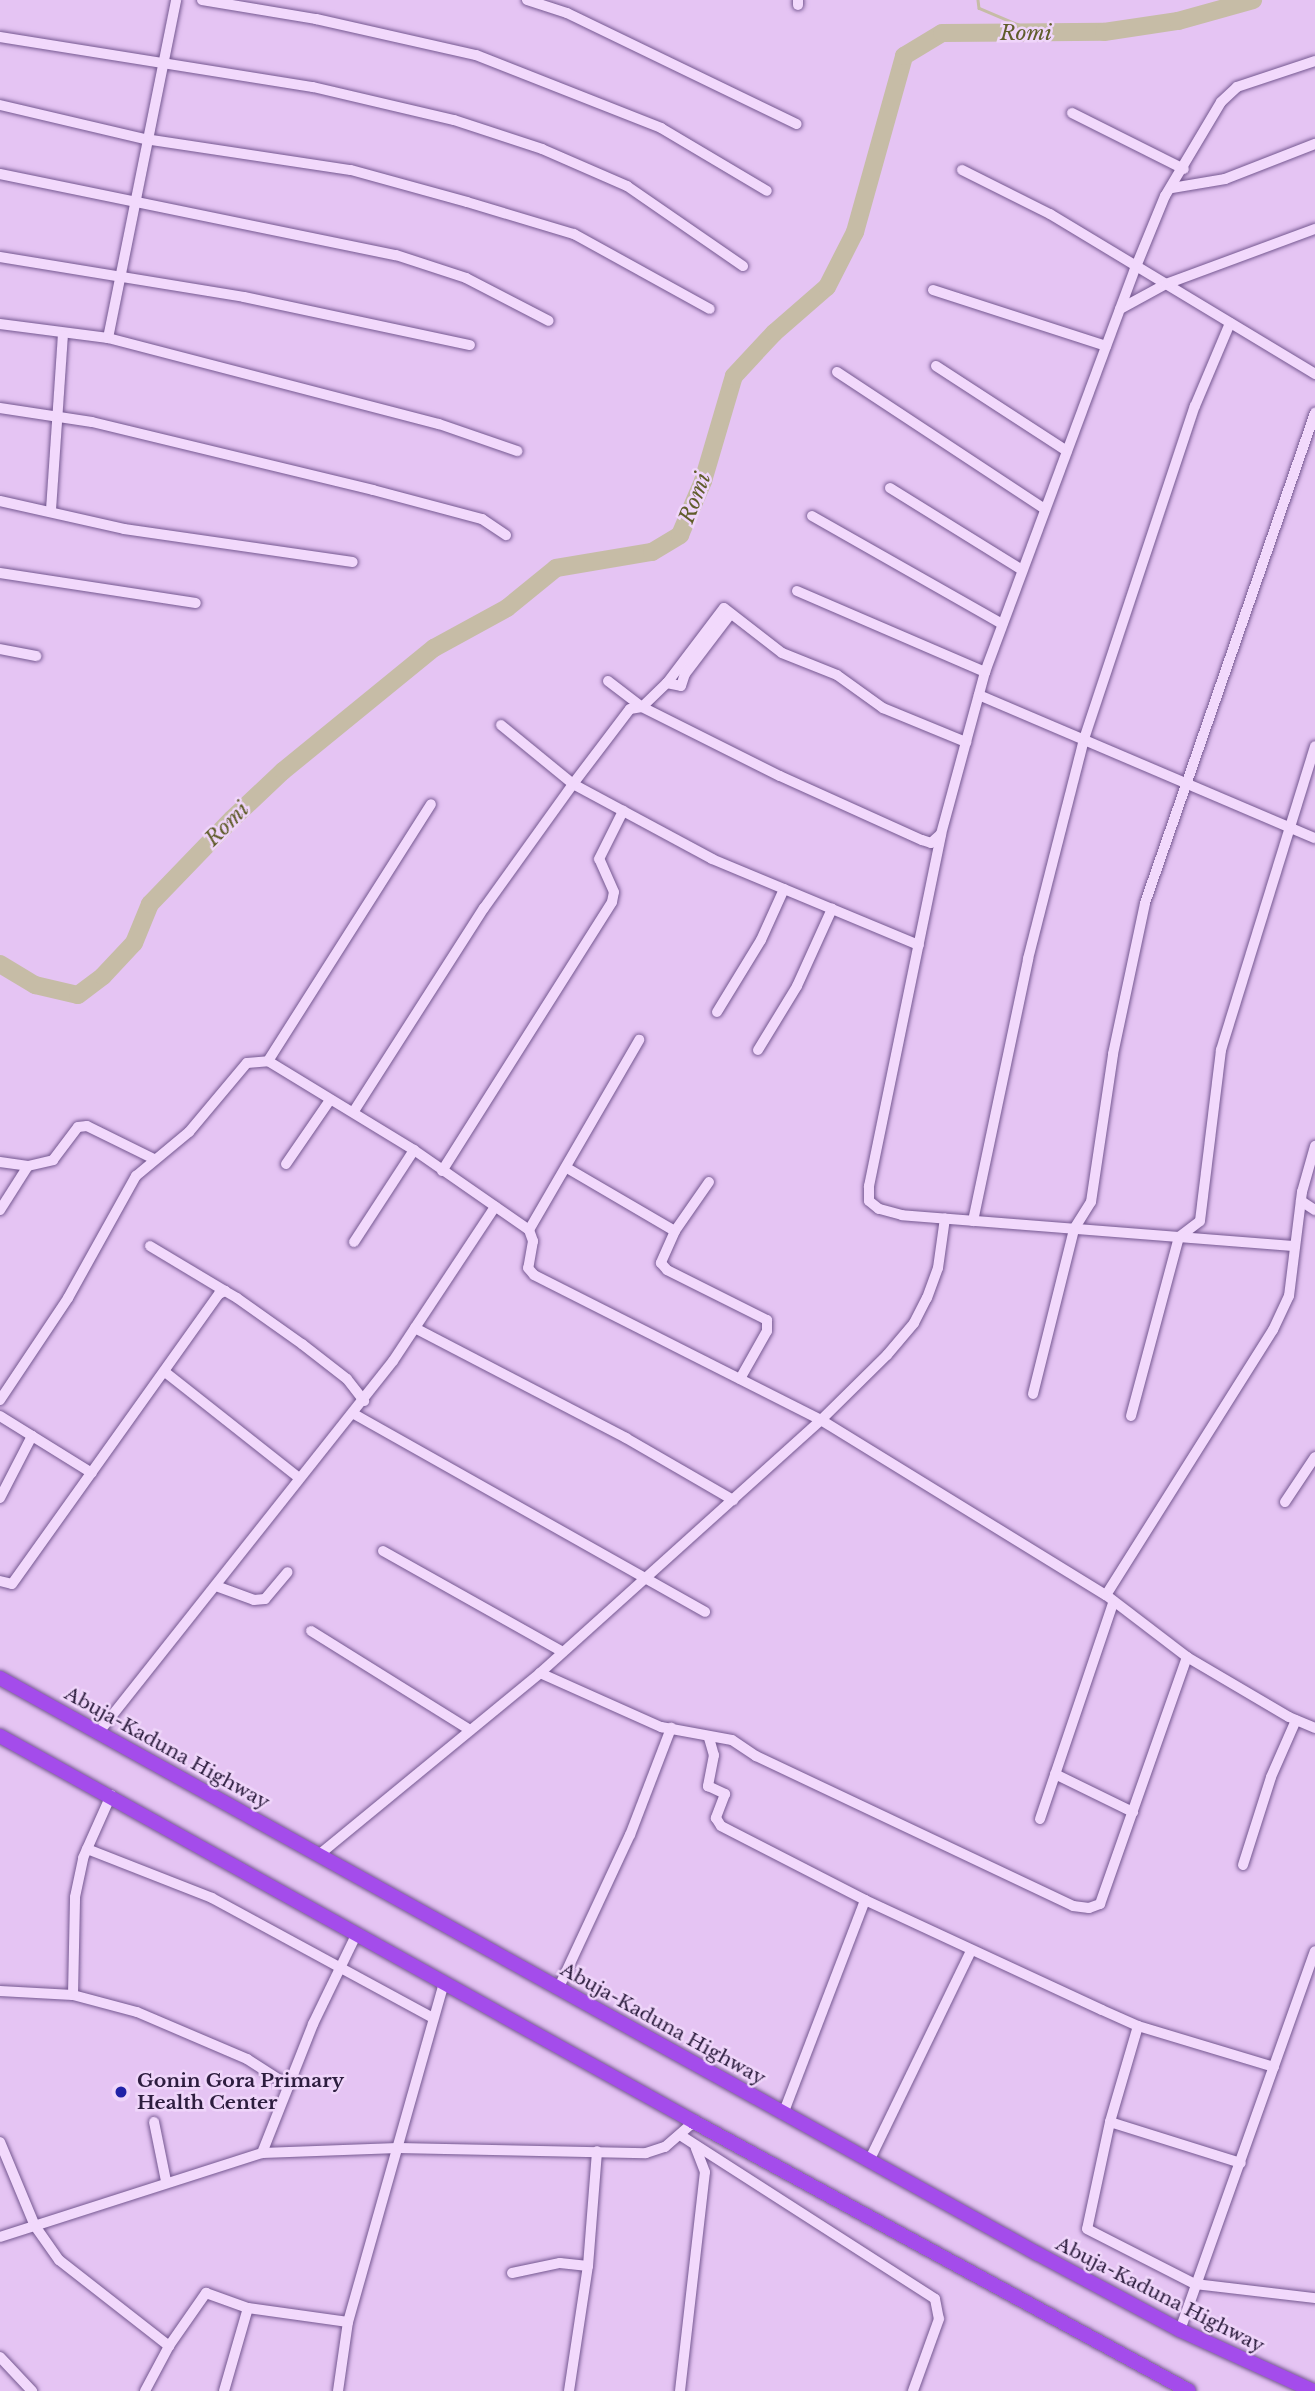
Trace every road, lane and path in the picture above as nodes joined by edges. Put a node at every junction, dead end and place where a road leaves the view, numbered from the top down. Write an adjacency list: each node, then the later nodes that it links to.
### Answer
1 (176, 0): 6 (street)
2 (202, 0): 16 (street)
3 (527, 0): 9 (street)
4 (0, 37): 6 (street)
5 (1315, 61): 12 (street)
6 (160, 63): 10 (street); 20 (street)
7 (0, 105): 10 (street)
8 (1072, 113): 12 (street)
9 (797, 124)
10 (145, 139): 17 (street); 25 (street)
11 (1315, 144): 15 (street)
12 (1184, 169): 15 (street)
13 (962, 170): 21 (street)
14 (0, 174): 17 (street)
15 (1172, 188): 21 (street)
16 (767, 191)
17 (135, 199): 22 (street); 27 (street)
18 (1315, 229): 23 (street)
19 (0, 257): 22 (street)
20 (743, 266)
21 (1135, 269): 23 (street); 26 (street)
22 (117, 278): 31 (street); 32 (street)
23 (1166, 284): 26 (street); 28 (street)
24 (933, 290): 33 (street)
25 (710, 309)
26 (1120, 309): 33 (street)
27 (549, 321)
28 (1230, 323): 36 (street); 61 (street)
29 (0, 324): 30 (street)
30 (63, 335): 31 (street); 39 (street)
31 (108, 338): 40 (street)
32 (470, 345)
33 (1107, 346): 41 (street)
34 (936, 366): 41 (street)
35 (837, 372): 44 (street)
36 (1315, 374)
37 (0, 408): 39 (street)
38 (1315, 412): 64 (street)
39 (57, 418): 45 (street); 47 (street)
40 (517, 451)
41 (1067, 452): 44 (street)
42 (890, 488): 49 (street)
43 (0, 501): 45 (street)
44 (1045, 509): 49 (street)
45 (51, 510): 48 (street)
46 (812, 516): 53 (street)
47 (506, 535)
48 (353, 562)
49 (1022, 570): 53 (street)
50 (0, 573): 52 (street)
51 (797, 591): 56 (street)
52 (196, 603)
53 (1002, 624): 56 (street)
54 (0, 649): 55 (street)
55 (36, 656)
56 (985, 672): 58 (street)
57 (608, 681): 59 (street)
58 (979, 695): 61 (street); 62 (street)
59 (642, 707): 62 (street); 65 (street); 69 (street)
60 (501, 725): 65 (street)
61 (1084, 739): 64 (street); 94 (street)
62 (966, 741): 69 (street)
63 (1315, 746): 68 (street)
64 (1188, 783): 68 (street); 95 (street)
65 (573, 784): 67 (street); 79 (street)
66 (431, 804): 77 (street)
67 (623, 811): 71 (street); 87 (street)
68 (1292, 827): 70 (street); 98 (street)
69 (941, 834): 73 (street)
70 (1315, 838)
71 (784, 889): 72 (street); 74 (street)
72 (831, 909): 73 (street); 76 (street)
73 (919, 945): 93 (street)
74 (717, 1012)
75 (639, 1040): 86 (street)
76 (758, 1050)
77 (268, 1061): 78 (street); 82 (street)
78 (330, 1100): 79 (street); 84 (street)
79 (359, 1112): 81 (street)
80 (1315, 1146): 89 (street)
81 (414, 1150): 87 (street); 99 (street)
82 (154, 1159): 85 (street); 107 (street)
83 (0, 1162): 85 (street)
84 (286, 1164)
85 (28, 1166): 91 (street)
86 (566, 1168): 96 (street); 97 (street)
87 (442, 1171): 90 (street)
88 (709, 1182): 97 (street)
89 (1301, 1201): 92 (street); 101 (street)
90 (495, 1207): 96 (street); 103 (street)
91 (0, 1210)
92 (1315, 1210)
93 (945, 1218): 94 (street); 112 (street)
94 (972, 1221): 95 (street)
95 (1074, 1229): 98 (street); 106 (street)
96 (529, 1230): 105 (street)
97 (675, 1231): 105 (street)
98 (1180, 1237): 101 (street); 111 (street)
99 (354, 1242)
100 (150, 1246): 102 (street)
101 (1293, 1246): 125 (street)
102 (225, 1291): 104 (street); 108 (street)
103 (415, 1328): 108 (street); 118 (street)
104 (165, 1372): 115 (street); 116 (street)
105 (740, 1379): 112 (street)
106 (1032, 1394)
107 (0, 1400)
108 (364, 1401): 109 (street)
109 (354, 1414): 116 (street); 122 (street)
110 (0, 1416): 113 (street)
111 (1131, 1416)
112 (821, 1420): 118 (street); 125 (street)
113 (32, 1436): 115 (street); 117 (street)
114 (1315, 1457): 119 (street)
115 (92, 1473): 123 (street)
116 (298, 1476): 124 (street)
117 (0, 1498)
118 (733, 1500): 122 (street)
119 (1285, 1502)
120 (383, 1551): 128 (street)
121 (288, 1572): 124 (street)
122 (643, 1580): 126 (street); 128 (street)
123 (0, 1581)
124 (216, 1586): 136 (street)
125 (1110, 1598): 129 (street); 139 (street)
126 (705, 1612)
127 (311, 1631): 135 (street)
128 (563, 1652): 130 (street)
129 (1187, 1657): 132 (street); 141 (street)
130 (540, 1672): 133 (street); 135 (street)
131 (0, 1678): 136 (highway, Abuja-Kaduna Highway)
132 (1296, 1720): 134 (street); 145 (street)
133 (671, 1728): 138 (street); 152 (street)
134 (1315, 1728)
135 (470, 1730): 144 (street)
136 (99, 1732): 144 (highway, Abuja-Kaduna Highway)
137 (0, 1735): 140 (highway)
138 (709, 1738): 141 (street); 146 (street)
139 (1055, 1774): 141 (street); 142 (street)
140 (111, 1795): 143 (street); 147 (highway)
141 (1133, 1812)
142 (1040, 1819)
143 (87, 1850): 150 (street); 154 (street)
144 (320, 1854): 152 (highway, Abuja-Kaduna Highway)
145 (1243, 1866)
146 (864, 1900): 148 (street); 159 (street)
147 (357, 1933): 150 (street); 151 (highway)
148 (971, 1951): 156 (street); 169 (street)
149 (1315, 1951): 157 (street)
150 (340, 1968): 155 (street); 158 (street)
151 (444, 1983): 155 (street); 161 (highway)
152 (559, 1987): 159 (highway, Abuja-Kaduna Highway)
153 (0, 1991): 154 (street)
154 (73, 1995): 158 (street)
155 (433, 2018): 165 (street)
156 (1138, 2026): 157 (street); 162 (street)
157 (1274, 2067): 170 (street)
158 (289, 2087): 168 (street)
159 (783, 2114): 169 (highway, Abuja-Kaduna Highway)
160 (154, 2122): 171 (street)
161 (694, 2122): 163 (street); 190 (highway)
162 (1110, 2122): 170 (street); 176 (street)
163 (680, 2135): 166 (street); 167 (street)
164 (0, 2142): 172 (street)
165 (398, 2148): 167 (street); 168 (street); 179 (street)
166 (695, 2148): 188 (street); 189 (street)
167 (597, 2151): 174 (street)
168 (262, 2153): 171 (street)
169 (869, 2161): 180 (highway, Abuja-Kaduna Highway)
170 (1241, 2163): 176 (street)
171 (166, 2181): 172 (street)
172 (36, 2226): 173 (street); 181 (street)
173 (0, 2237)
174 (588, 2266): 175 (street); 187 (street)
175 (512, 2273)
176 (1195, 2284): 177 (street); 180 (street)
177 (1315, 2298)
178 (248, 2308): 179 (street); 181 (street); 185 (street)
179 (348, 2322): 186 (street)
180 (1180, 2330): 191 (highway, Abuja-Kaduna Highway)
181 (169, 2346): 184 (street)
182 (0, 2357): 183 (street)
183 (32, 2391)
184 (145, 2391)
185 (224, 2391)
186 (338, 2391)
187 (569, 2391)
188 (680, 2391)
189 (913, 2391)
190 (1189, 2391)
191 (1313, 2391)

